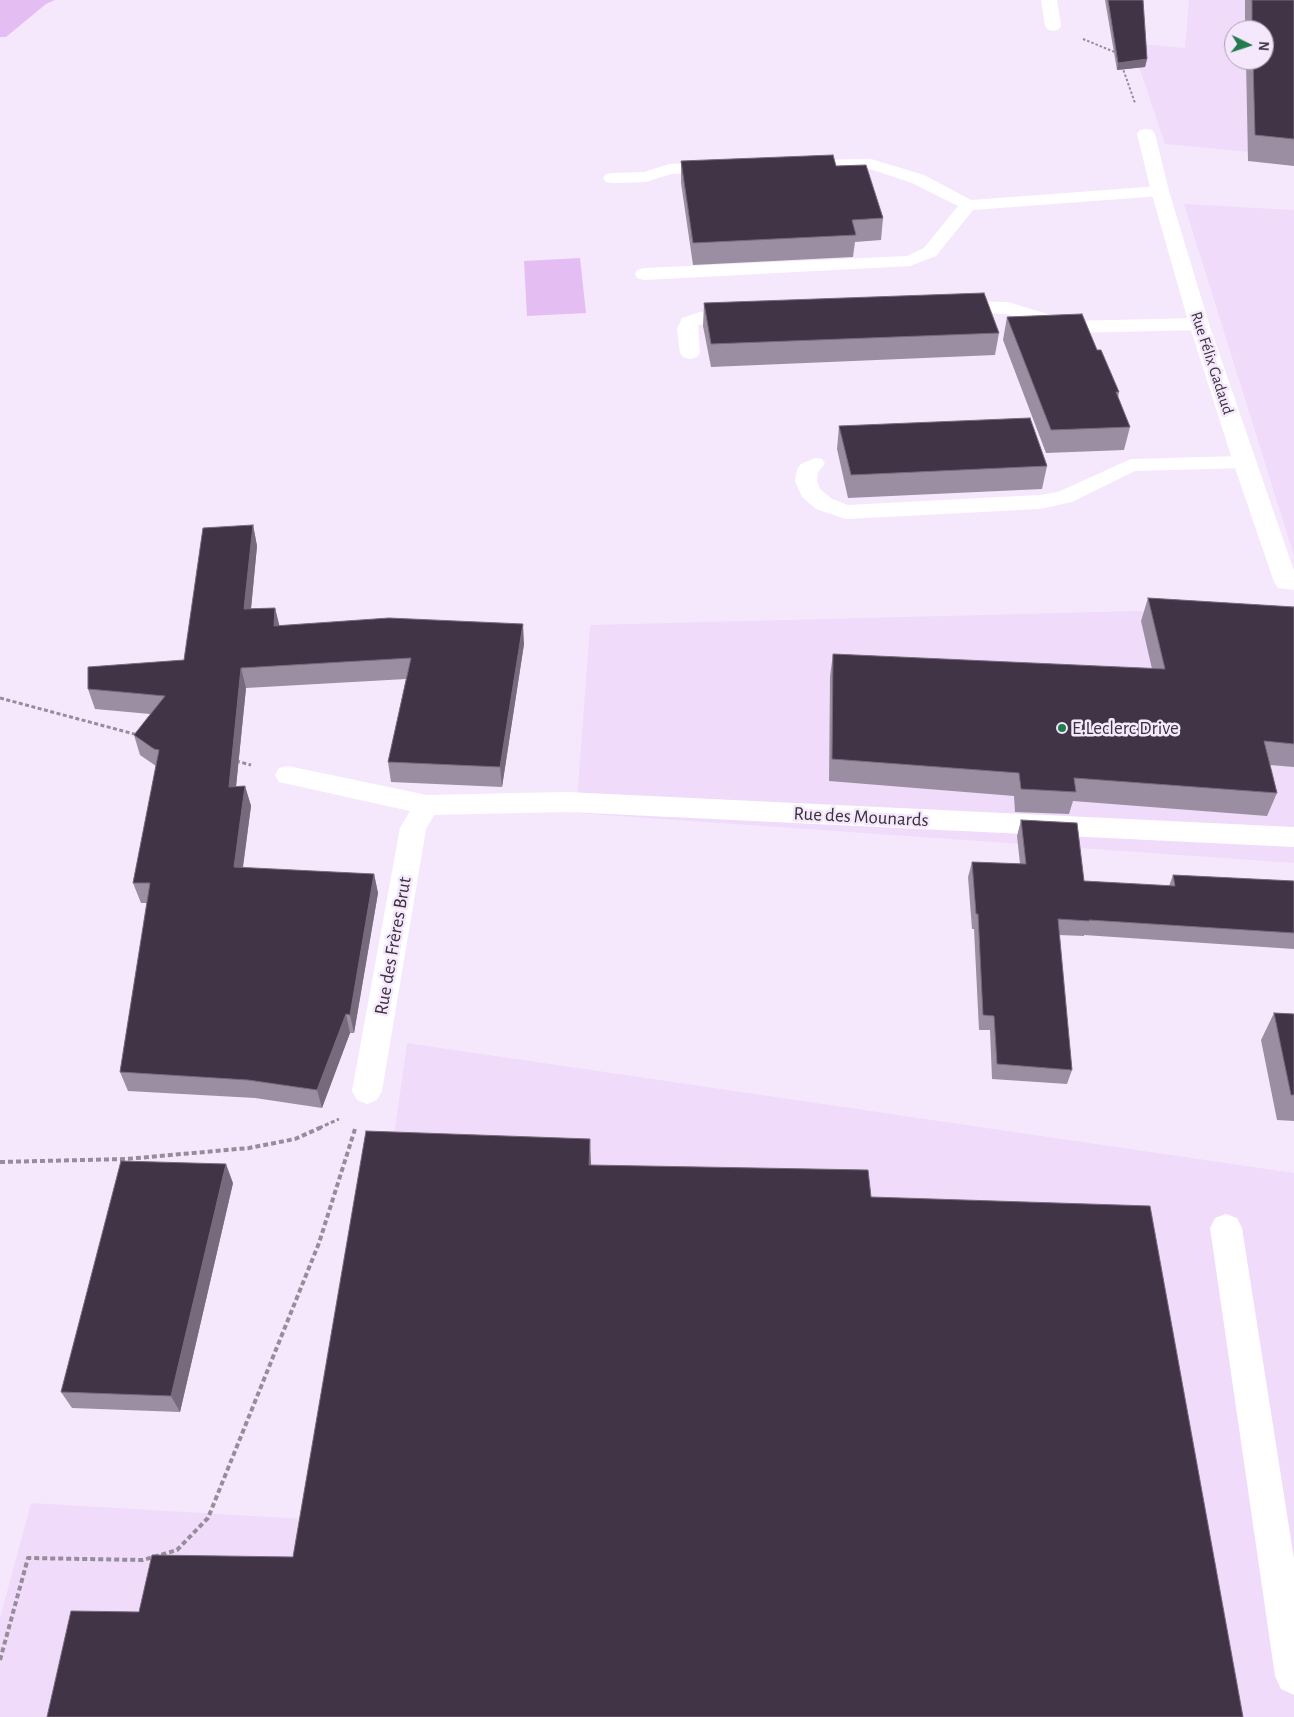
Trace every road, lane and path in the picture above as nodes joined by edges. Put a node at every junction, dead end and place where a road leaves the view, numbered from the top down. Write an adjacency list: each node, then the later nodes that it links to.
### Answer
1 (1049, 0): 2 (street)
2 (1053, 26): 3 (path)
3 (1117, 54)
4 (1120, 63): 5 (path)
5 (1146, 134): 9 (street, Rue Félix Gadaud)
6 (784, 166): 10 (lane)
7 (736, 167): 8 (lane)
8 (612, 178)
9 (1160, 191): 10 (lane); 14 (street, Rue Félix Gadaud)
10 (968, 205): 11 (lane)
11 (644, 274)
12 (940, 307): 14 (lane)
13 (760, 315): 15 (lane)
14 (1199, 324): 16 (street, Rue Félix Gadaud)
15 (690, 353)
16 (1244, 462): 17 (lane); 18 (street, Rue Félix Gadaud)
17 (816, 464)
18 (1294, 582)
19 (0, 698): 20 (path)
20 (144, 736)
21 (230, 759): 22 (path)
22 (288, 775): 23 (lane)
23 (427, 805): 24 (street, Rue des Mounards); 25 (lane, Rue des Frères Brut)
24 (1294, 837)
25 (368, 1091): 26 (path); 28 (path)
26 (0, 1162)
27 (1226, 1228): 29 (lane)
28 (0, 1660)
29 (1294, 1676)

